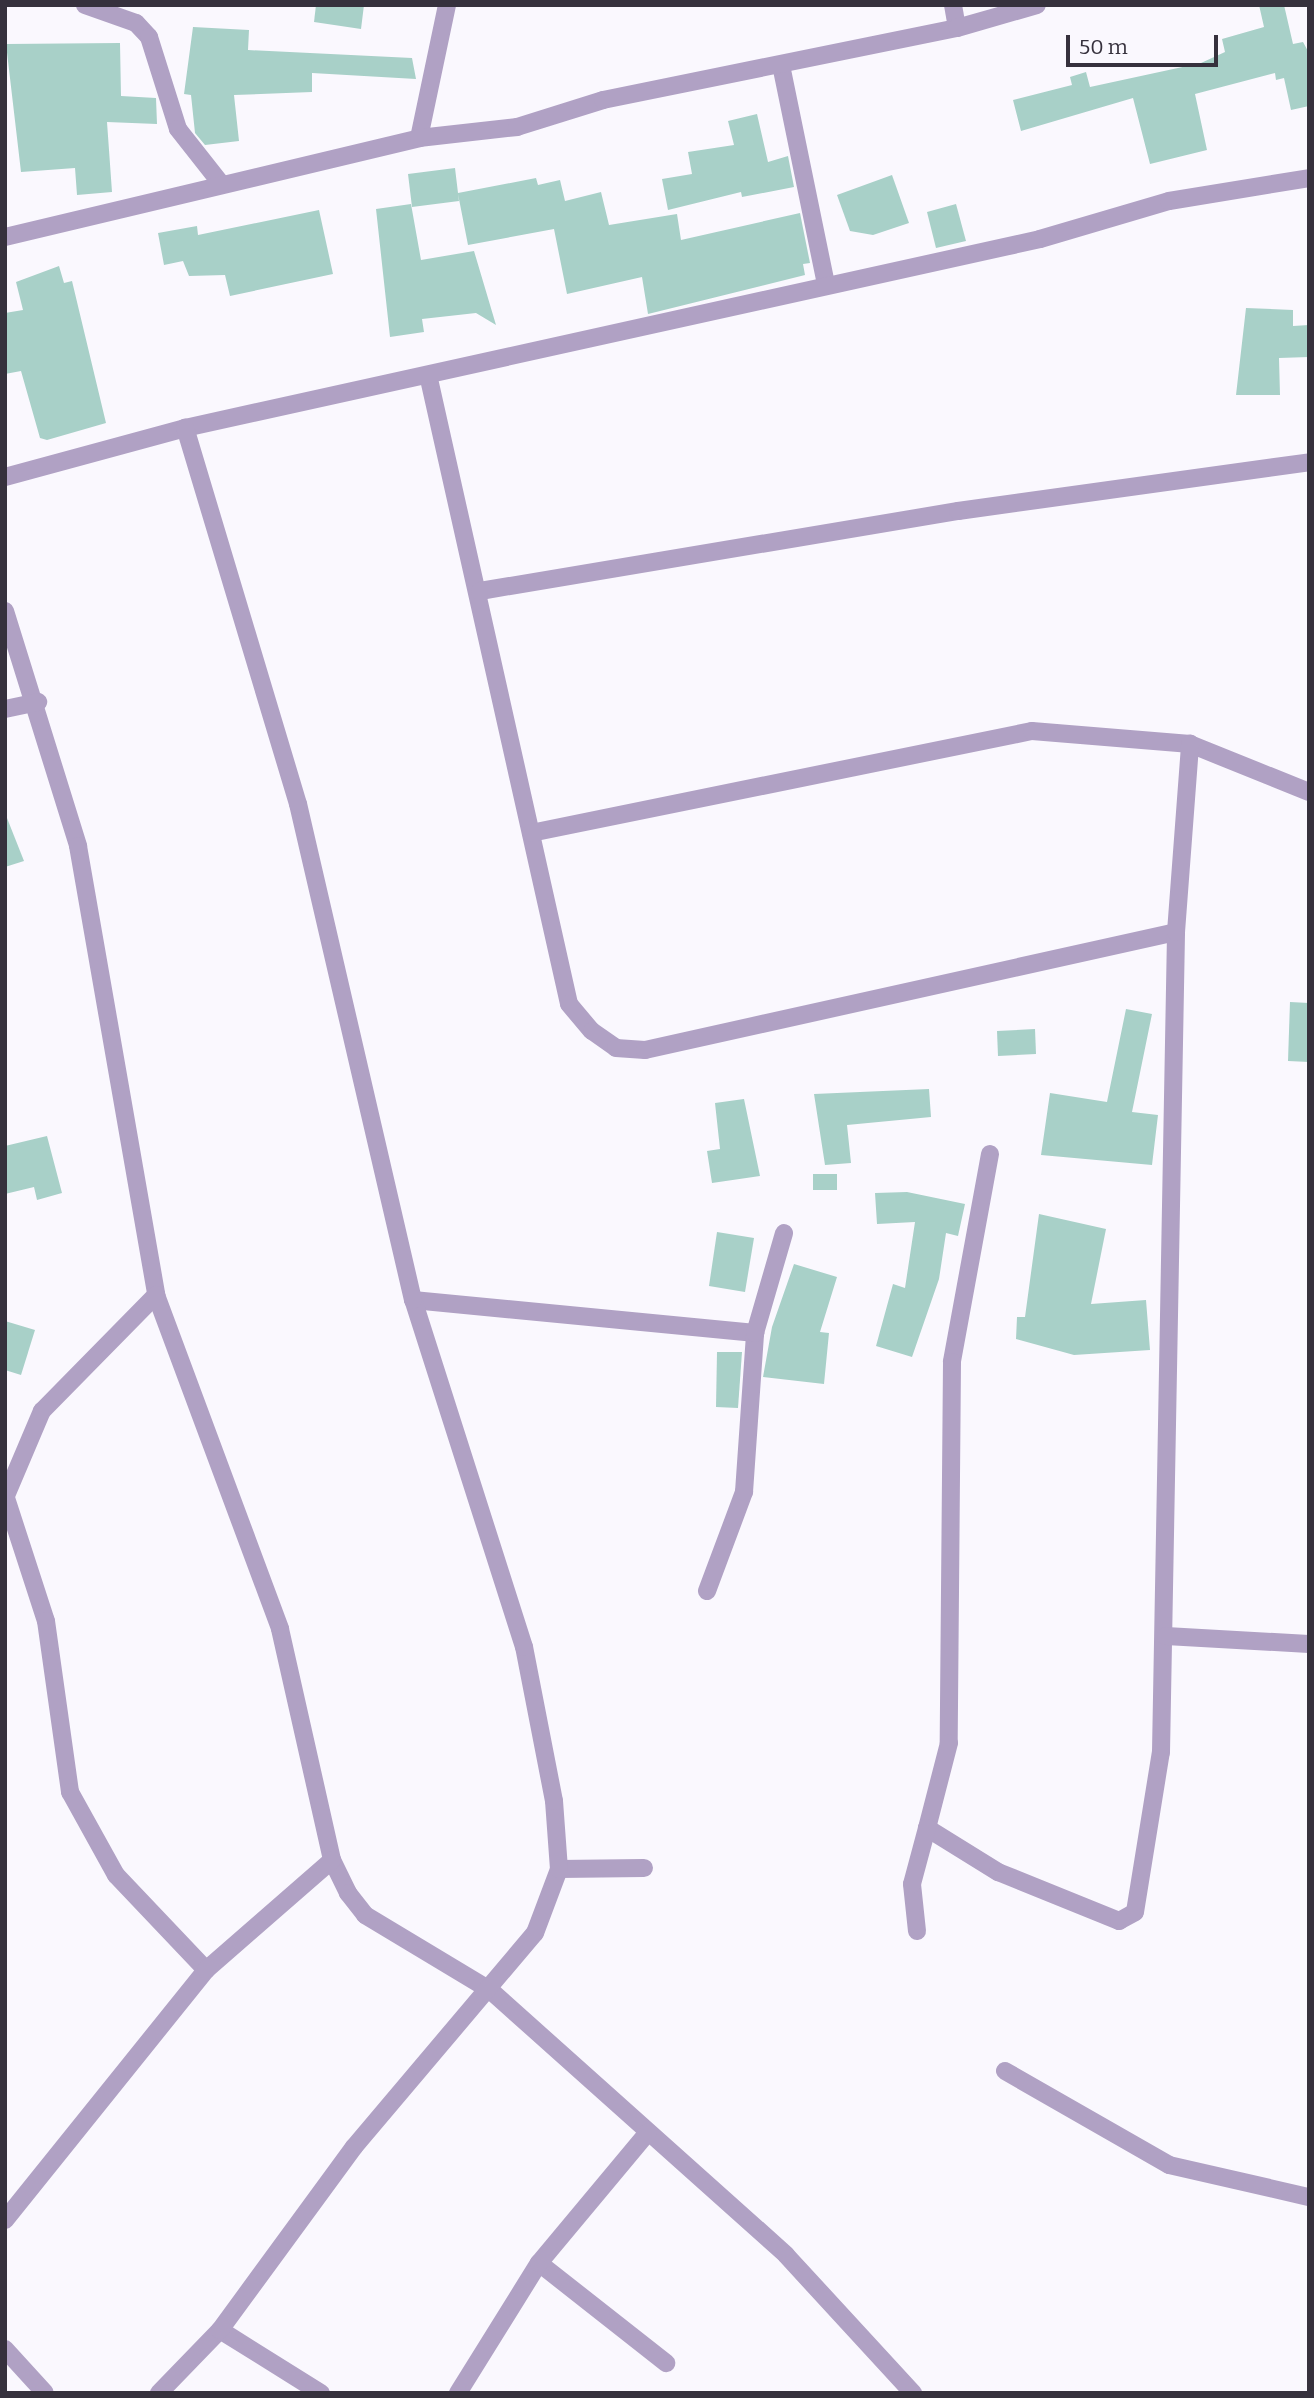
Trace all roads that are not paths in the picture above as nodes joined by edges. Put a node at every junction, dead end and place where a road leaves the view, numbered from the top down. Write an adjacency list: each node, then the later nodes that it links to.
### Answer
1 (85, 5): 9 (street)
2 (447, 5): 7 (street)
3 (953, 5): 5 (street)
4 (1037, 5): 5 (street)
5 (957, 28): 6 (street)
6 (781, 65): 7 (street); 11 (street)
7 (419, 138): 9 (street)
8 (1309, 178): 11 (street)
9 (222, 185): 10 (street)
10 (5, 237)
11 (826, 285): 12 (street)
12 (429, 379): 13 (street); 16 (street)
13 (185, 428): 15 (street); 27 (street)
14 (1309, 462): 16 (street)
15 (5, 477)
16 (480, 592): 22 (street)
17 (5, 611): 18 (street)
18 (38, 702): 19 (street); 26 (street)
19 (5, 709)
20 (1191, 744): 21 (street); 22 (street); 23 (street)
21 (1309, 792)
22 (531, 833): 23 (street)
23 (1175, 932): 31 (street)
24 (990, 1154): 33 (street)
25 (784, 1233): 28 (street)
26 (156, 1295): 29 (street); 34 (street)
27 (413, 1300): 28 (street); 36 (street)
28 (755, 1333): 30 (street)
29 (5, 1498): 38 (street)
30 (708, 1591)
31 (1167, 1636): 32 (street); 33 (street)
32 (1309, 1644)
33 (927, 1828): 37 (street)
34 (332, 1860): 38 (street); 39 (street)
35 (644, 1868): 36 (street)
36 (559, 1869): 39 (street)
37 (917, 1931)
38 (206, 1970): 43 (street)
39 (490, 1990): 41 (street); 45 (street)
40 (1005, 2071): 42 (street)
41 (648, 2132): 44 (street); 52 (street)
42 (1309, 2197)
43 (5, 2220)
44 (539, 2263): 47 (street); 51 (street)
45 (220, 2330): 49 (street); 50 (street)
46 (5, 2349): 48 (street)
47 (666, 2363)
48 (45, 2393)
49 (159, 2393)
50 (321, 2393)
51 (458, 2393)
52 (913, 2393)

